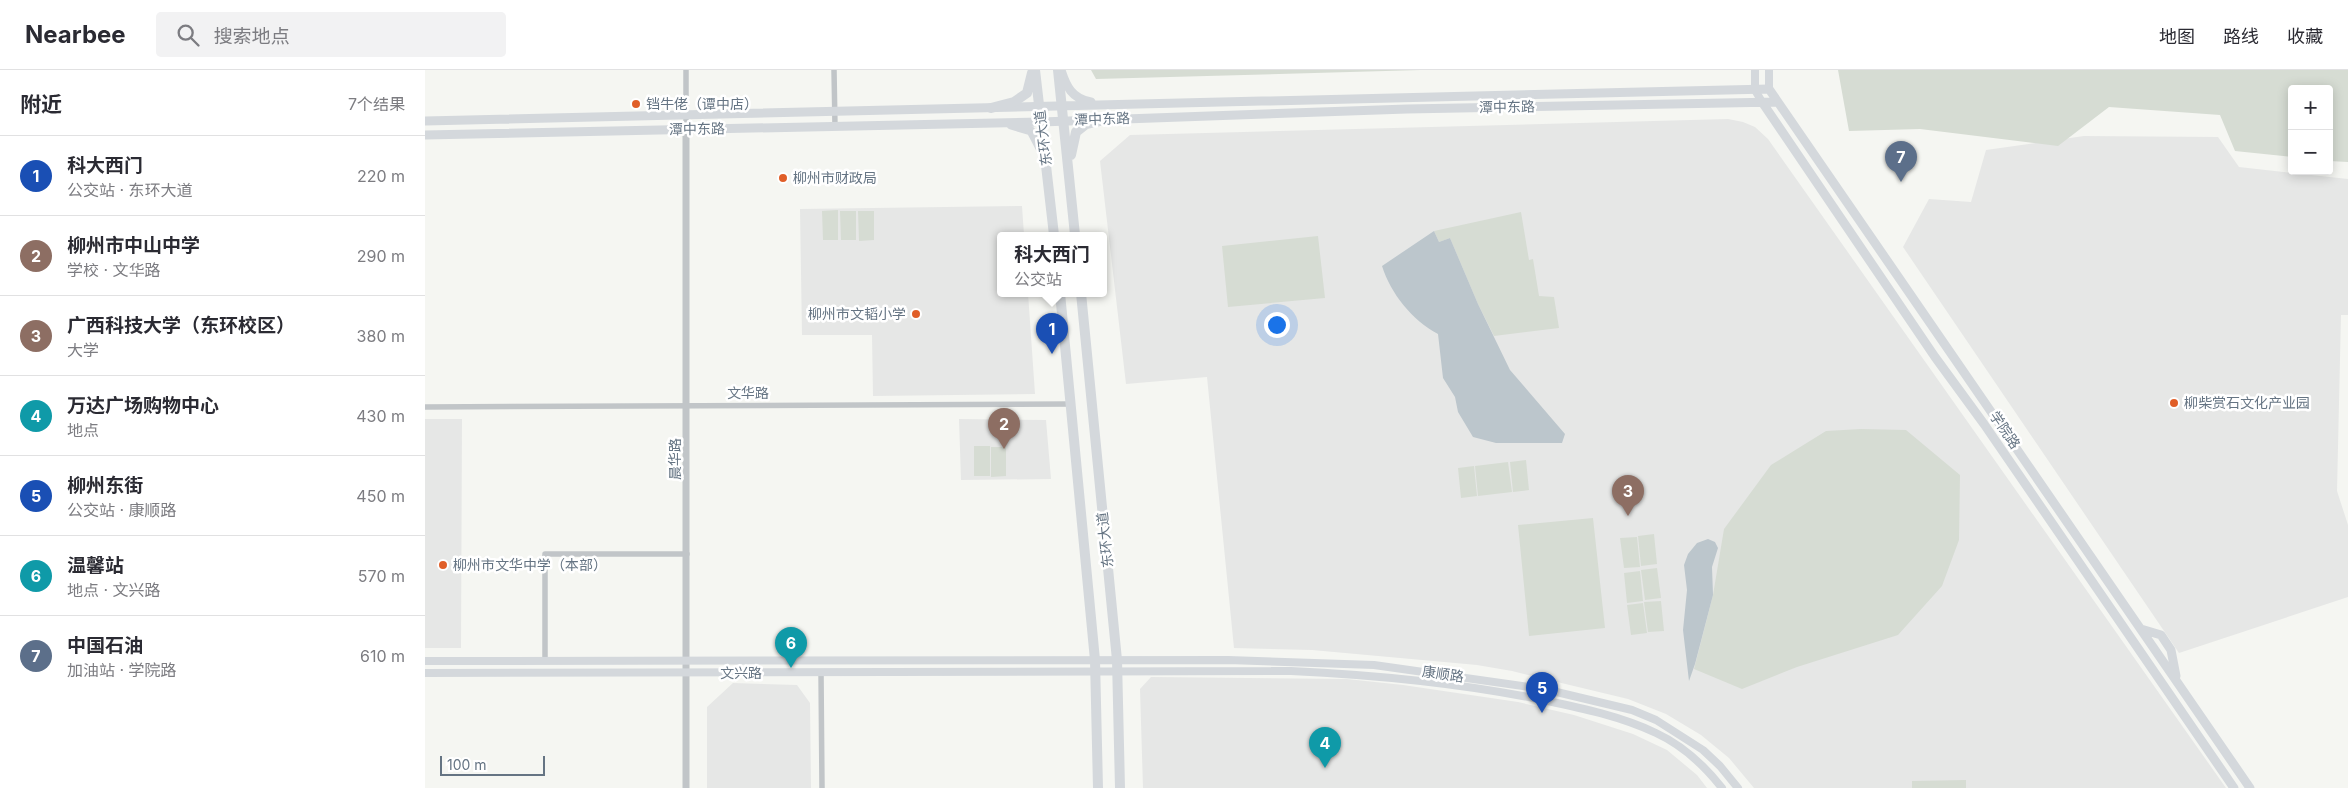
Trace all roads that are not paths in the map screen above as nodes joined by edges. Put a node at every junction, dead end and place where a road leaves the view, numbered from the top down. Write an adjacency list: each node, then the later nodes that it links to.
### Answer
1 (687, 70): 16 (street)
2 (834, 70): 15 (street)
3 (1034, 70): 13 (highway, 东环大道); 14 (highway)
4 (1059, 70): 11 (main road); 12 (highway, 东环大道)
5 (1755, 70): 8 (main road)
6 (1769, 70): 7 (main road)
7 (1769, 89): 8 (main road, 潭中东路); 10 (main road, 学院路)
8 (1755, 90): 9 (main road, 学院路); 11 (main road, 潭中东路)
9 (1762, 102): 10 (main road, 潭中东路); 17 (main road, 潭中东路); 51 (main road, 学院路)
10 (1778, 102): 52 (main road, 学院路)
11 (1108, 105): 12 (main road, 潭中东路)
12 (1061, 106): 13 (main road, 潭中东路); 19 (highway, 东环大道)
13 (1039, 107): 14 (main road, 潭中东路); 21 (highway, 东环大道)
14 (991, 108): 15 (main road, 潭中东路)
15 (835, 112): 16 (main road, 潭中东路); 22 (street)
16 (686, 115): 18 (main road, 潭中东路); 23 (street)
17 (1108, 119): 19 (main road, 潭中东路); 26 (highway)
18 (425, 121)
19 (1064, 121): 21 (main road, 潭中东路); 26 (highway, 东环大道)
20 (993, 122): 21 (main road, 潭中东路); 22 (main road, 潭中东路); 25 (main road)
21 (1041, 122): 25 (highway, 东环大道)
22 (835, 126): 23 (main road, 潭中东路)
23 (686, 129): 24 (main road, 潭中东路); 32 (street, 晨华路)
24 (425, 135)
25 (1046, 162): 27 (highway, 东环大道)
26 (1069, 173): 28 (highway, 东环大道)
27 (1054, 232)
28 (1075, 232)
29 (1060, 297): 31 (highway, 东环大道)
30 (1081, 297): 36 (highway, 东环大道)
31 (1071, 404): 32 (street, 文华路); 35 (highway, 东环大道)
32 (687, 406): 33 (street, 文华路); 34 (street, 晨华路)
33 (425, 407)
34 (687, 554): 38 (street); 39 (street, 晨华路)
35 (1095, 660): 36 (main road, 文兴路); 39 (main road, 文兴路); 41 (highway, 东环大道)
36 (1117, 660): 42 (highway, 东环大道); 50 (main road, 康顺路)
37 (425, 661): 38 (main road, 文兴路)
38 (545, 661): 39 (main road, 文兴路)
39 (687, 661): 44 (street, 晨华路)
40 (821, 672): 41 (main road, 文兴路); 44 (main road, 文兴路); 46 (street)
41 (1095, 672): 42 (main road, 文兴路); 47 (highway, 东环大道)
42 (1118, 672): 48 (highway, 东环大道); 49 (main road, 康顺路)
43 (425, 673): 44 (main road, 文兴路)
44 (687, 673): 45 (street, 晨华路)
45 (686, 788)
46 (823, 788)
47 (1098, 788)
48 (1120, 788)
49 (1722, 788)
50 (1737, 788)
51 (2234, 788)
52 (2251, 788)

